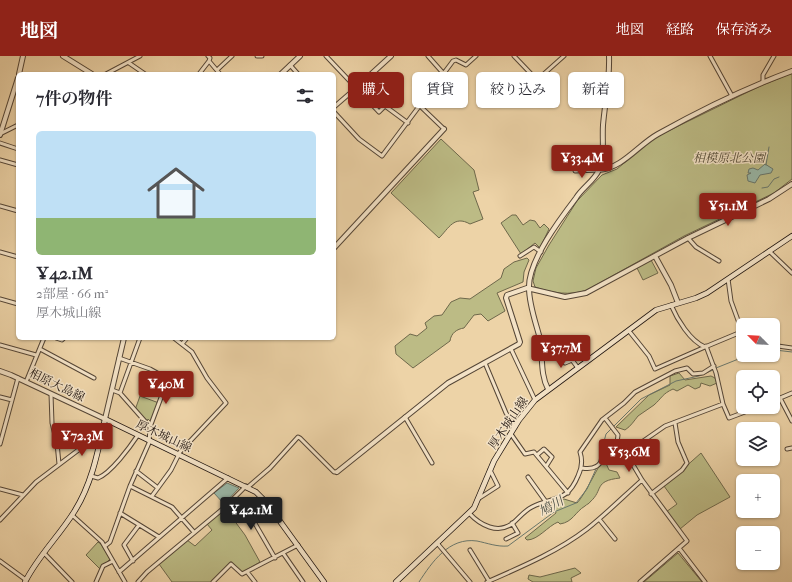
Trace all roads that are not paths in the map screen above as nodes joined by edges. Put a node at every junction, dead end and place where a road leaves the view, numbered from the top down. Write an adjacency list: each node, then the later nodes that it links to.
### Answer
1 (23, 56): 22 (street)
2 (63, 56): 23 (street)
3 (140, 56): 19 (street)
4 (208, 56): 18 (street)
5 (232, 56): 28 (street)
6 (257, 56): 7 (street)
7 (262, 56)
8 (300, 56): 20 (street)
9 (326, 56): 34 (street)
10 (391, 56): 31 (street)
11 (428, 56): 32 (street)
12 (476, 56): 33 (street)
13 (514, 56): 14 (street)
14 (564, 56)
15 (609, 56): 54 (street)
16 (710, 56): 38 (street)
17 (774, 56): 35 (street)
18 (209, 61): 26 (street); 27 (street)
19 (129, 63): 24 (street); 25 (street)
20 (290, 65): 29 (street); 30 (street)
21 (792, 71): 35 (street)
22 (19, 72)
23 (89, 72)
24 (110, 72)
25 (142, 72)
26 (201, 72)
27 (217, 72)
28 (219, 72)
29 (283, 72)
30 (296, 72)
31 (374, 72)
32 (442, 72)
33 (444, 72)
34 (348, 79)
35 (763, 81): 38 (street)
36 (16, 84): 49 (street)
37 (348, 95): 39 (street)
38 (732, 96): 54 (street)
39 (336, 105)
40 (375, 108): 41 (street)
41 (383, 108)
42 (388, 108): 46 (street)
43 (416, 108): 46 (street)
44 (421, 108): 48 (street)
45 (336, 114): 46 (street)
46 (408, 123)
47 (16, 125): 49 (street)
48 (444, 129): 61 (street)
49 (0, 134)
50 (0, 143): 51 (street)
51 (16, 148)
52 (0, 160): 53 (street)
53 (16, 164)
54 (599, 170): 55 (street); 64 (street)
55 (575, 171)
56 (792, 184): 60 (street)
57 (0, 206): 58 (street)
58 (16, 210)
59 (792, 236): 62 (main road, 厚木城山線)
60 (688, 238): 67 (street); 68 (street)
61 (336, 246)
62 (769, 251): 69 (street); 70 (main road, 厚木城山線)
63 (0, 252): 65 (street)
64 (541, 252): 66 (street); 71 (street)
65 (16, 256)
66 (520, 256)
67 (655, 256): 71 (street); 74 (street)
68 (719, 261)
69 (792, 273)
70 (728, 279): 74 (main road, 厚木城山線); 76 (street)
71 (529, 288): 90 (street); 102 (street)
72 (0, 299): 73 (street)
73 (16, 303)
74 (678, 303): 75 (main road, 厚木城山線)
75 (671, 305): 77 (main road, 厚木城山線); 86 (street)
76 (737, 318)
77 (629, 331): 86 (street); 97 (main road, 厚木城山線)
78 (736, 335): 86 (street)
79 (43, 340): 89 (street)
80 (124, 340): 93 (street)
81 (139, 340): 94 (street)
82 (177, 340): 84 (street)
83 (185, 340): 84 (street)
84 (182, 344): 128 (street)
85 (0, 345): 92 (street)
86 (705, 346): 96 (street)
87 (780, 346): 88 (street)
88 (792, 348)
89 (40, 349): 92 (street); 100 (street)
90 (511, 349): 95 (street); 110 (street)
91 (559, 354): 97 (street)
92 (36, 355): 101 (street)
93 (119, 358): 94 (street); 103 (street)
94 (132, 362): 104 (street); 118 (street)
95 (485, 363): 113 (street); 119 (street)
96 (714, 366): 111 (street); 114 (street)
97 (578, 369): 102 (main road, 厚木城山線)
98 (0, 371): 99 (street, 相原大島線)
99 (18, 378): 101 (street, 相原大島線); 109 (street)
100 (94, 378)
101 (26, 382): 106 (street, 相原大島線)
102 (548, 389): 110 (main road, 厚木城山線)
103 (112, 390): 104 (street); 115 (street)
104 (120, 393): 118 (street)
105 (792, 393): 108 (street)
106 (51, 394): 115 (street, 相原大島線); 132 (street)
107 (0, 397): 109 (street)
108 (780, 398): 116 (street)
109 (12, 400): 125 (street)
110 (535, 400): 119 (main road, 厚木城山線)
111 (723, 404): 112 (street); 117 (street)
112 (740, 414)
113 (405, 417): 131 (street); 137 (street)
114 (605, 418): 124 (street); 134 (street)
115 (105, 419): 121 (main road, 厚木城山線); 122 (main road)
116 (792, 421)
117 (675, 422): 130 (street); 147 (street)
118 (150, 427): 123 (street)
119 (514, 427): 120 (main road, 厚木城山線)
120 (511, 434): 129 (street); 135 (main road, 厚木城山線)
121 (138, 435): 123 (main road, 厚木城山線); 138 (street)
122 (101, 439): 132 (street); 138 (main road)
123 (150, 440): 128 (main road, 厚木城山線); 136 (street)
124 (616, 443): 130 (street); 134 (street)
125 (0, 444)
126 (792, 448): 127 (street)
127 (787, 449)
128 (179, 454): 139 (main road, 厚木城山線); 144 (street)
129 (537, 455): 133 (street); 133 (street)
130 (626, 455): 141 (street)
131 (432, 463)
132 (59, 464): 148 (street)
133 (547, 465): 146 (street)
134 (582, 468): 146 (street)
135 (490, 470): 151 (main road, 厚木城山線); 151 (street)
136 (136, 471): 142 (street); 144 (street)
137 (337, 472): 143 (street)
138 (91, 476): 155 (main road)
139 (228, 478): 143 (main road, 厚木城山線); 156 (street)
140 (528, 478): 152 (street)
141 (642, 480): 147 (street); 157 (street)
142 (130, 486): 149 (street); 153 (street)
143 (247, 487): 150 (street); 166 (main road, 厚木城山線)
144 (158, 488): 149 (street)
145 (0, 489): 148 (street)
146 (568, 493): 152 (street)
147 (651, 494): 168 (street)
148 (23, 495): 158 (street)
149 (152, 496): 156 (street)
150 (234, 498): 161 (street); 172 (street)
151 (478, 499): 154 (main road, 厚木城山線)
152 (546, 502): 159 (street)
153 (120, 513): 160 (street); 167 (street)
154 (470, 513): 159 (street); 165 (main road, 厚木城山線)
155 (72, 515): 167 (street); 170 (main road)
156 (181, 517): 161 (street); 162 (street)
157 (599, 518): 164 (street); 189 (street)
158 (0, 520)
159 (512, 523): 163 (street)
160 (139, 525): 162 (street); 173 (street)
161 (193, 532): 182 (street)
162 (159, 537): 173 (street)
163 (506, 539)
164 (615, 539)
165 (437, 543): 187 (main road, 厚木城山線); 188 (street)
166 (298, 545): 171 (street); 186 (main road, 厚木城山線)
167 (105, 546): 175 (street)
168 (679, 548): 190 (street); 191 (street)
169 (470, 550): 189 (street)
170 (44, 553): 178 (main road); 180 (street)
171 (283, 554): 172 (street); 185 (street)
172 (275, 558): 177 (street)
173 (132, 560): 176 (street)
174 (0, 561): 178 (street)
175 (113, 561): 176 (street); 179 (street)
176 (119, 572): 181 (street)
177 (248, 573): 183 (street); 184 (street)
178 (26, 581)
179 (97, 581)
180 (72, 582)
181 (125, 582)
182 (138, 582)
183 (213, 582)
184 (255, 582)
185 (303, 582)
186 (324, 582)
187 (396, 582)
188 (470, 582)
189 (488, 582)
190 (640, 582)
191 (705, 582)

